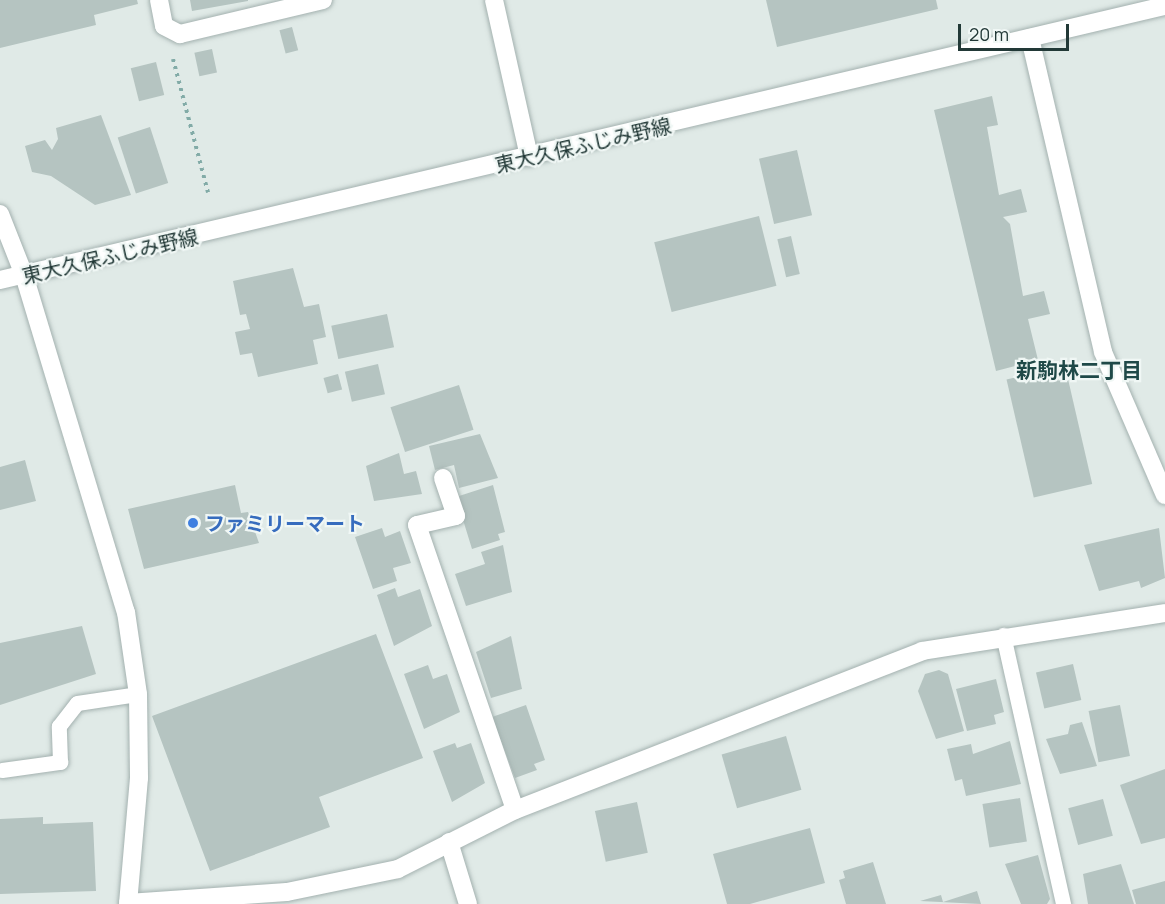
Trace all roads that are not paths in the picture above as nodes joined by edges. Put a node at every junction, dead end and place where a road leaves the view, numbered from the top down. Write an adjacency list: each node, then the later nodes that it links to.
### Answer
1 (159, 0): 2 (street)
2 (323, 0)
3 (494, 0): 6 (street)
4 (1165, 6): 5 (street, 東大久保ふじみ野線)
5 (1030, 38): 6 (street, 東大久保ふじみ野線); 11 (street)
6 (529, 157): 8 (street, 東大久保ふじみ野線)
7 (0, 214): 8 (street)
8 (24, 275): 9 (street, 東大久保ふじみ野線); 14 (street)
9 (0, 280)
10 (443, 478): 16 (street)
11 (1165, 495)
12 (1165, 613): 13 (street)
13 (1003, 635): 16 (street); 20 (lane)
14 (138, 694): 15 (lane); 18 (street)
15 (2, 770)
16 (515, 810): 17 (street)
17 (449, 842): 18 (street); 19 (street)
18 (128, 903)
19 (468, 904)
20 (1063, 904)

